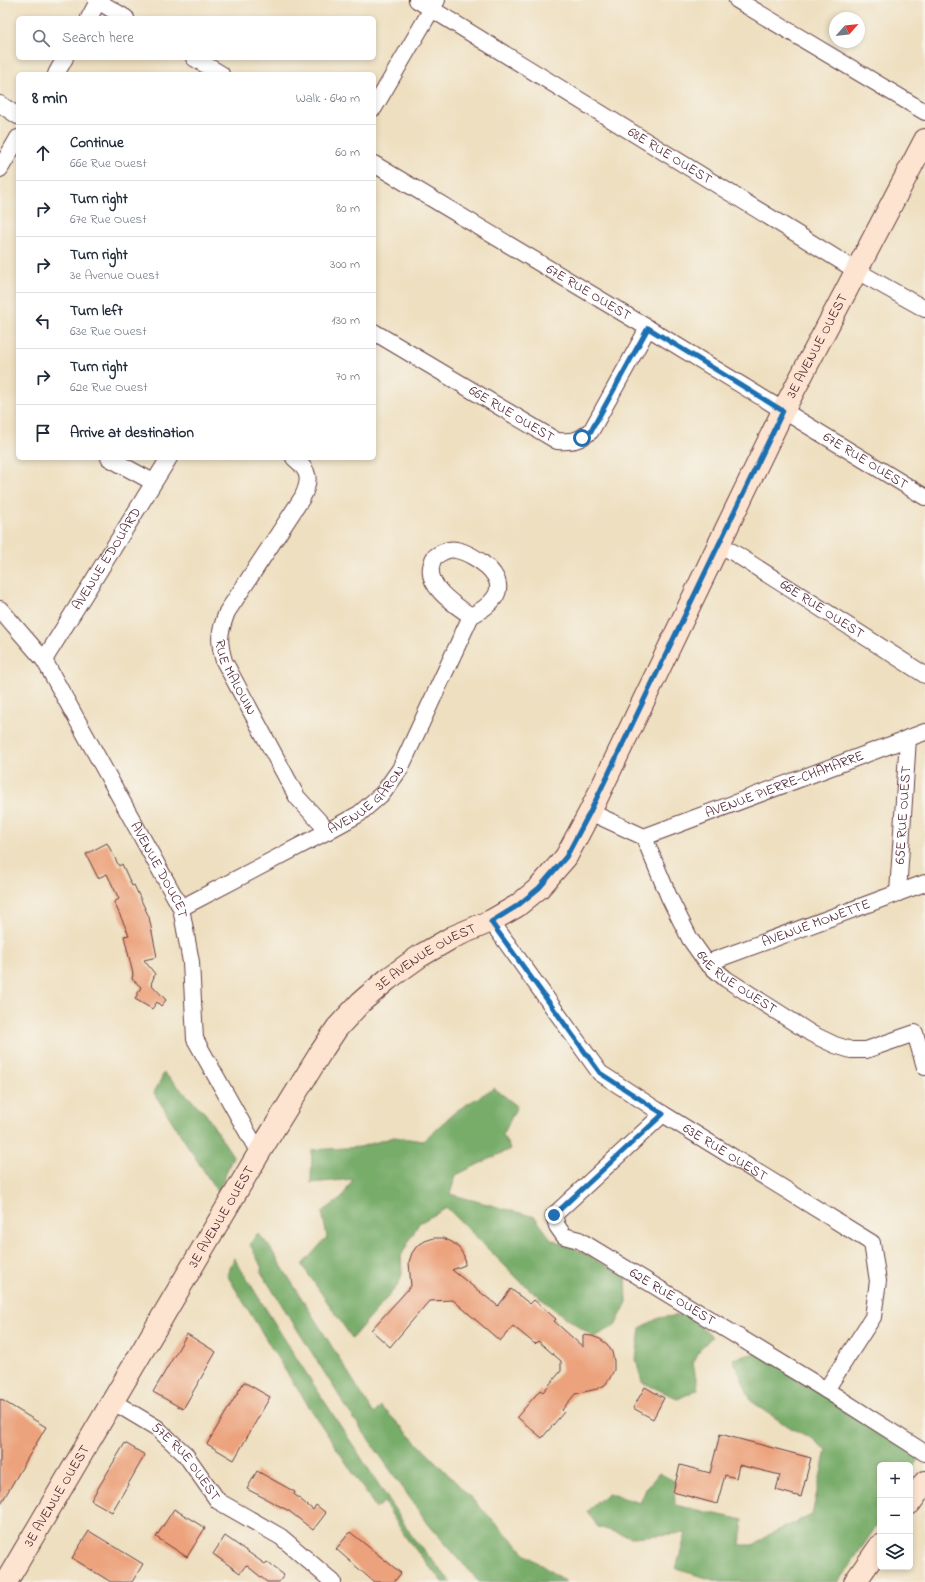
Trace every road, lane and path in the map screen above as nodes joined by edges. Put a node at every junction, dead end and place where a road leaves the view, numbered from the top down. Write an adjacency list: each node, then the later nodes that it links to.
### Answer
1 (417, 0): 4 (street, 68E RUE OUEST)
2 (737, 0): 13 (street)
3 (97, 1): 5 (street); 6 (street)
4 (435, 4): 12 (street); 19 (street, 68E RUE OUEST)
5 (89, 16)
6 (123, 16)
7 (64, 60): 9 (street)
8 (197, 60): 10 (street)
9 (57, 72)
10 (218, 72)
11 (0, 104): 14 (street)
12 (376, 105)
13 (925, 112)
14 (16, 115)
15 (925, 140): 19 (street, 3E AVENUE OUEST)
16 (16, 141): 18 (street)
17 (376, 165): 21 (street, 67E RUE OUEST)
18 (0, 169)
19 (857, 271): 20 (street, 68E RUE OUEST); 23 (street, 3E AVENUE OUEST)
20 (925, 309)
21 (648, 328): 22 (street, 66E RUE OUEST); 23 (street, 67E RUE OUEST)
22 (376, 333)
23 (783, 411): 28 (street, 67E RUE OUEST); 29 (street, 3E AVENUE OUEST)
24 (114, 460): 27 (street)
25 (167, 460): 27 (street, AVENUE ÉDOUARD)
26 (296, 460): 37 (street, RUE MALOUIN)
27 (153, 482): 32 (street, AVENUE ÉDOUARD)
28 (925, 497)
29 (720, 544): 33 (street, 66E RUE OUEST); 36 (street, 3E AVENUE OUEST)
30 (0, 609): 32 (street, AVENUE DOUCET)
31 (471, 616): 31 (street); 37 (street, AVENUE GARON)
32 (44, 660): 41 (street, AVENUE DOUCET)
33 (925, 675)
34 (925, 732): 35 (street, AVENUE PIERRE-CHAMARRE)
35 (908, 738): 38 (street, AVENUE PIERRE-CHAMARRE); 40 (street, 65E RUE OUEST)
36 (590, 812): 38 (street); 42 (street, 3E AVENUE OUEST)
37 (328, 832): 41 (street, AVENUE GARON)
38 (644, 837): 43 (street, 64E RUE OUEST)
39 (925, 883): 40 (street, AVENUE MONETTE)
40 (898, 893): 43 (street, AVENUE MONETTE)
41 (181, 908): 47 (street, AVENUE DOUCET)
42 (491, 922): 46 (street, 63E RUE OUEST); 47 (street, 3E AVENUE OUEST)
43 (708, 963): 44 (street, 64E RUE OUEST)
44 (920, 1032): 45 (street, 64E RUE OUEST)
45 (925, 1067)
46 (663, 1114): 48 (street, 63E RUE OUEST); 48 (street, 62E RUE OUEST)
47 (259, 1153): 49 (street, 3E AVENUE OUEST)
48 (826, 1390): 50 (street, 62E RUE OUEST)
49 (112, 1401): 54 (street, 3E AVENUE OUEST); 55 (street, 57E RUE OUEST)
50 (925, 1453)
51 (925, 1482): 52 (street)
52 (913, 1499)
53 (877, 1550): 56 (street)
54 (8, 1582)
55 (333, 1582)
56 (855, 1582)

